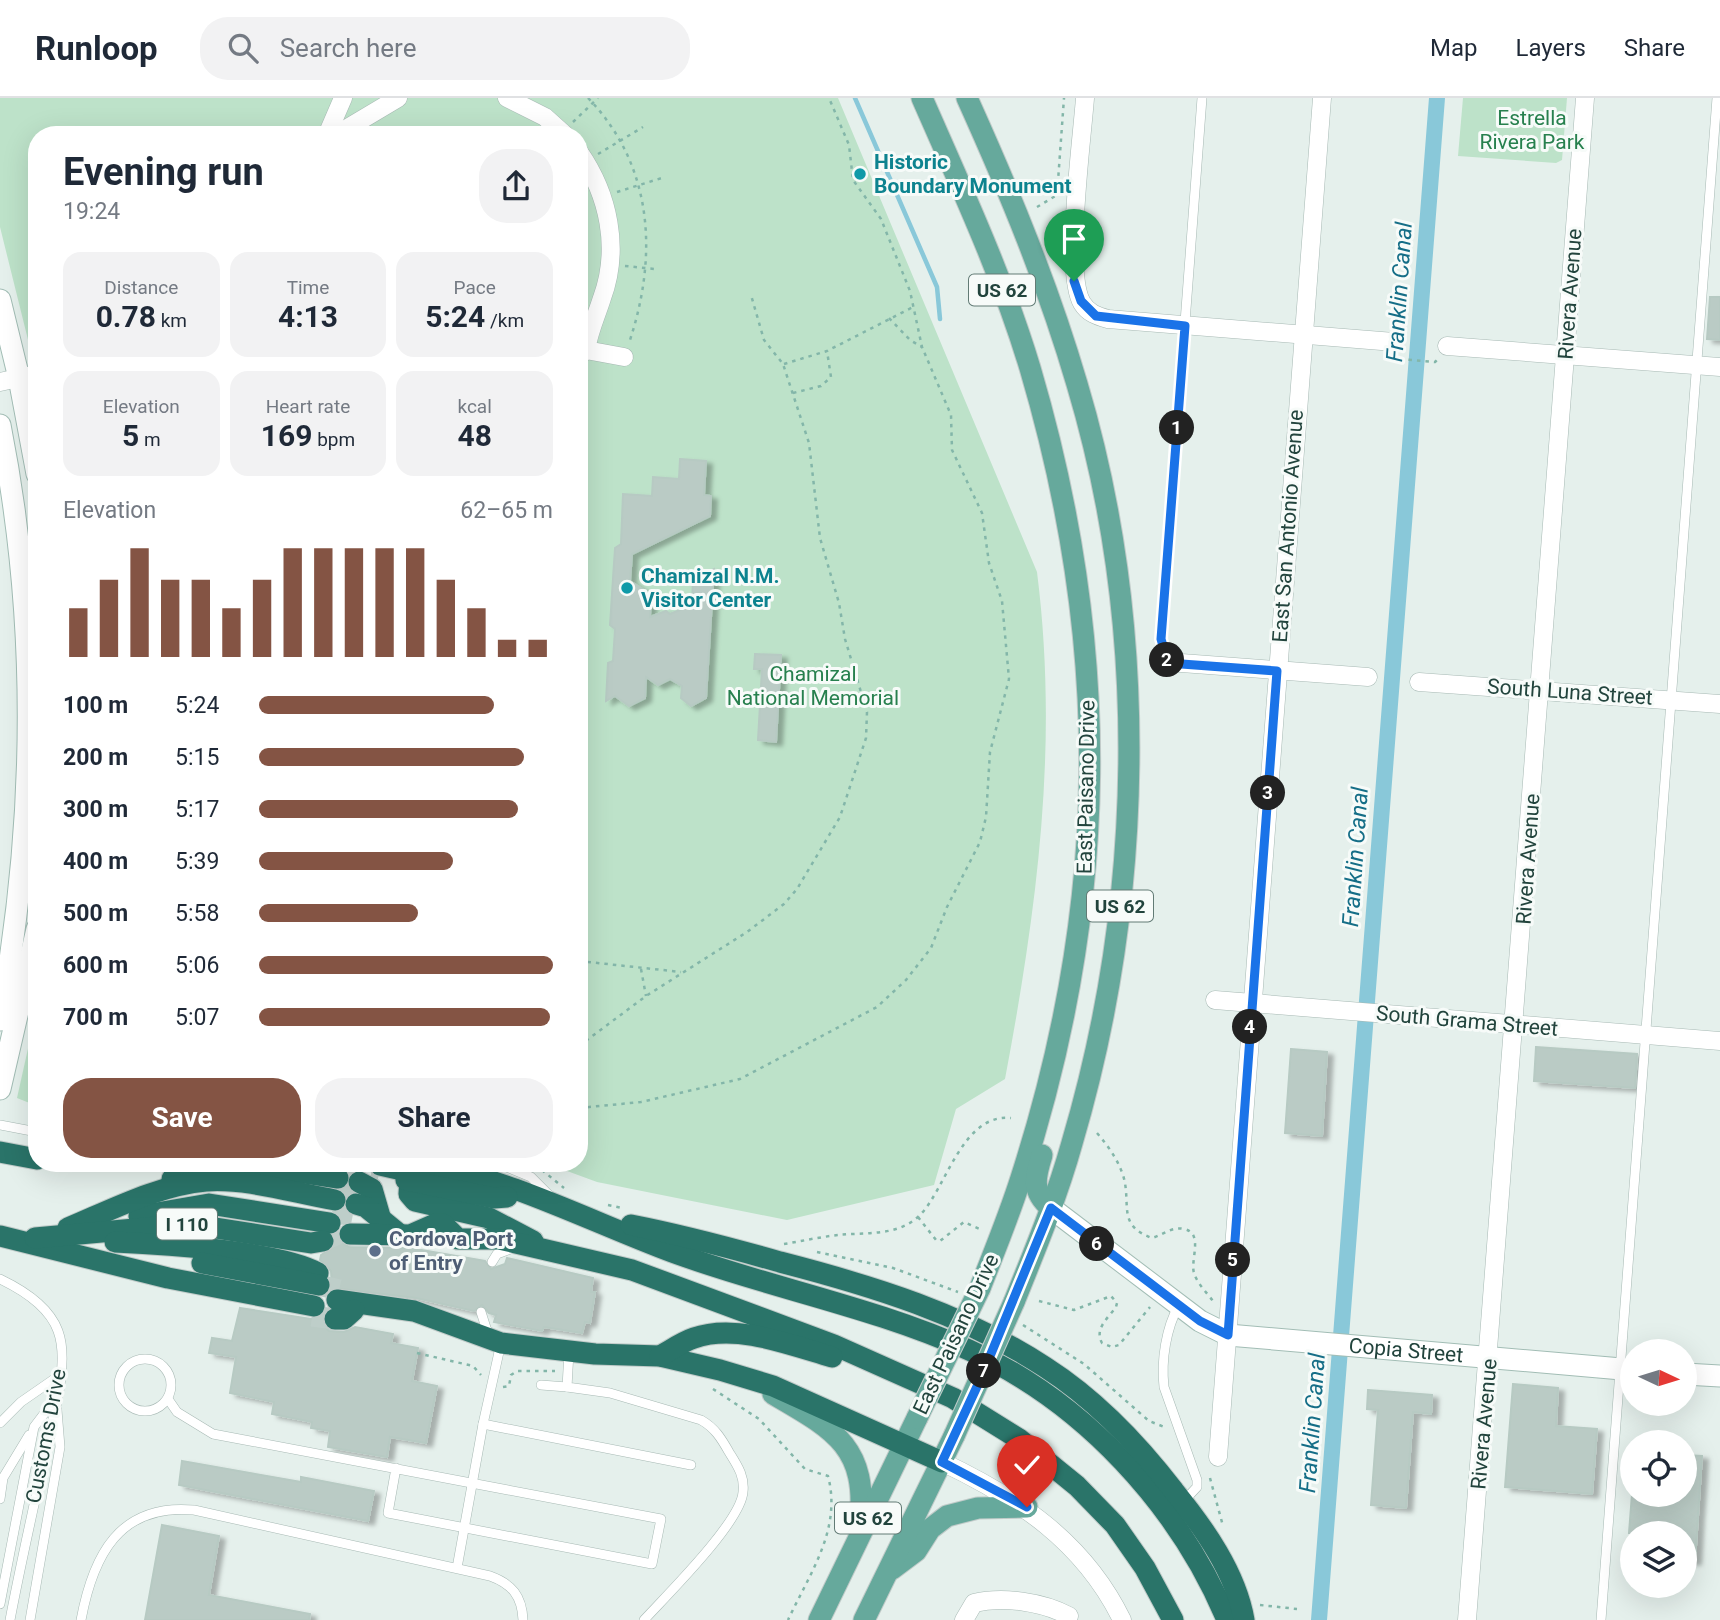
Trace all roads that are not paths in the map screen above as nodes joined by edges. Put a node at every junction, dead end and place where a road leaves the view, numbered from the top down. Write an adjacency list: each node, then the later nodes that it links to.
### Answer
1 (343, 98): 11 (street)
2 (398, 98): 12 (street)
3 (507, 98): 13 (street)
4 (922, 98): 46 (main road, East Paisano Drive / US 62)
5 (967, 98): 63 (main road, East Paisano Drive / US 62)
6 (1085, 98): 16 (street)
7 (1202, 98): 16 (lane)
8 (1322, 98): 18 (street, East San Antonio Avenue)
9 (1585, 98): 22 (street, Rivera Avenue)
10 (1717, 98): 24 (lane)
11 (331, 126)
12 (351, 126)
13 (555, 126)
14 (588, 167): 17 (street)
15 (0, 300): 26 (main road)
16 (1185, 326): 18 (street); 29 (lane)
17 (588, 334)
18 (1303, 337): 20 (street); 30 (street, East San Antonio Avenue)
19 (1447, 346): 22 (street)
20 (1397, 350)
21 (588, 354): 23 (street)
22 (1566, 355): 24 (street); 34 (street, Rivera Avenue)
23 (624, 357)
24 (1697, 365): 25 (street); 35 (lane)
25 (1720, 367)
26 (19, 378): 28 (main road)
27 (0, 425): 32 (main road)
28 (28, 426)
29 (1168, 663): 30 (street)
30 (1277, 671): 31 (street); 40 (street, East San Antonio Avenue)
31 (1368, 677)
32 (28, 682)
33 (1419, 682): 34 (street, South Luna Street)
34 (1541, 689): 35 (street, South Luna Street); 42 (street, Rivera Avenue)
35 (1671, 700): 36 (street, South Luna Street); 43 (lane)
36 (1720, 704)
37 (28, 724): 41 (main road)
38 (28, 968): 45 (main road)
39 (1215, 1000): 40 (street, South Grama Street)
40 (1252, 1003): 42 (street, South Grama Street); 78 (street, East San Antonio Avenue)
41 (0, 1020)
42 (1515, 1025): 43 (street, South Grama Street); 82 (street, Rivera Avenue)
43 (1646, 1035): 44 (street, South Grama Street); 79 (lane)
44 (1720, 1041)
45 (0, 1089)
46 (1040, 1115): 63 (main road); 98 (main road, East Paisano Drive / US 62, bridge)
47 (0, 1125): 48 (lane)
48 (28, 1130)
49 (0, 1152): 50 (highway)
50 (28, 1157)
51 (188, 1172): 59 (highway, I 110)
52 (267, 1172): 61 (highway, I 110)
53 (410, 1172): 61 (highway, I 110)
54 (414, 1172): 72 (highway)
55 (422, 1172): 60 (highway, I 110)
56 (464, 1172): 60 (highway, I 110)
57 (486, 1172): 60 (highway)
58 (519, 1172): 62 (lane)
59 (172, 1179): 61 (highway, I 110); 65 (highway, I 110)
60 (535, 1199): 62 (highway)
61 (346, 1200): 65 (highway, I 110); 66 (highway, I 110); 66 (highway, I 110); 67 (highway, I 110); 68 (highway, I 110); 68 (highway, I 110)
62 (558, 1207): 64 (highway)
63 (1051, 1208): 76 (main road, Copia Street); 99 (main road, East Paisano Drive / US 62, bridge)
64 (584, 1216): 105 (highway); 123 (highway)
65 (87, 1220): 68 (highway, I 110)
66 (377, 1223): 67 (highway, I 110)
67 (399, 1234): 70 (highway)
68 (50, 1236): 69 (highway, I 110); 71 (highway)
69 (11, 1238): 71 (highway)
70 (522, 1245): 72 (highway); 73 (lane)
71 (94, 1250): 75 (highway); 75 (highway)
72 (550, 1251): 85 (highway)
73 (492, 1262)
74 (0, 1279): 86 (lane, Customs Drive)
75 (332, 1301): 80 (highway)
76 (1179, 1305): 78 (main road, Copia Street); 105 (lane)
77 (481, 1312): 80 (lane)
78 (1228, 1335): 82 (main road, Copia Street); 101 (street, East San Antonio Avenue)
79 (1629, 1339)
80 (496, 1342): 83 (highway); 96 (lane)
81 (660, 1356): 83 (highway); 85 (highway); 89 (highway)
82 (1489, 1358): 84 (main road, Copia Street); 125 (street, Rivera Avenue)
83 (568, 1361): 91 (lane)
84 (1620, 1368)
85 (886, 1369): 122 (highway)
86 (60, 1375): 92 (lane, Customs Drive); 95 (lane)
87 (1698, 1375): 88 (main road)
88 (1720, 1376)
89 (747, 1379): 98 (highway); 108 (main road)
90 (541, 1385): 91 (lane)
91 (567, 1387): 117 (lane)
92 (56, 1398): 97 (lane); 113 (lane, Customs Drive); 114 (lane)
93 (168, 1399): 93 (lane); 102 (lane)
94 (1622, 1416): 126 (lane)
95 (0, 1423)
96 (483, 1424): 100 (lane); 103 (lane)
97 (34, 1427): 104 (lane); 111 (lane)
98 (904, 1445): 99 (highway); 108 (main road, East Paisano Drive / US 62)
99 (942, 1462): 106 (street); 110 (main road, East Paisano Drive / US 62)
100 (691, 1465)
101 (1213, 1465)
102 (396, 1468): 103 (lane); 107 (lane)
103 (471, 1482): 107 (lane); 107 (lane)
104 (0, 1499)
105 (1183, 1502): 124 (highway)
106 (1027, 1507): 110 (main road); 121 (street)
107 (463, 1527): 109 (lane)
108 (858, 1538): 118 (main road, East Paisano Drive / US 62)
109 (457, 1568): 115 (lane); 116 (lane)
110 (888, 1572): 119 (main road, East Paisano Drive / US 62)
111 (0, 1604)
112 (1070, 1618): 120 (street)
113 (10, 1620)
114 (30, 1620)
115 (81, 1620)
116 (523, 1620)
117 (643, 1620)
118 (819, 1620)
119 (864, 1620)
120 (964, 1620)
121 (1122, 1620)
122 (1173, 1620)
123 (1227, 1620)
124 (1244, 1620)
125 (1467, 1620)
126 (1601, 1620)

